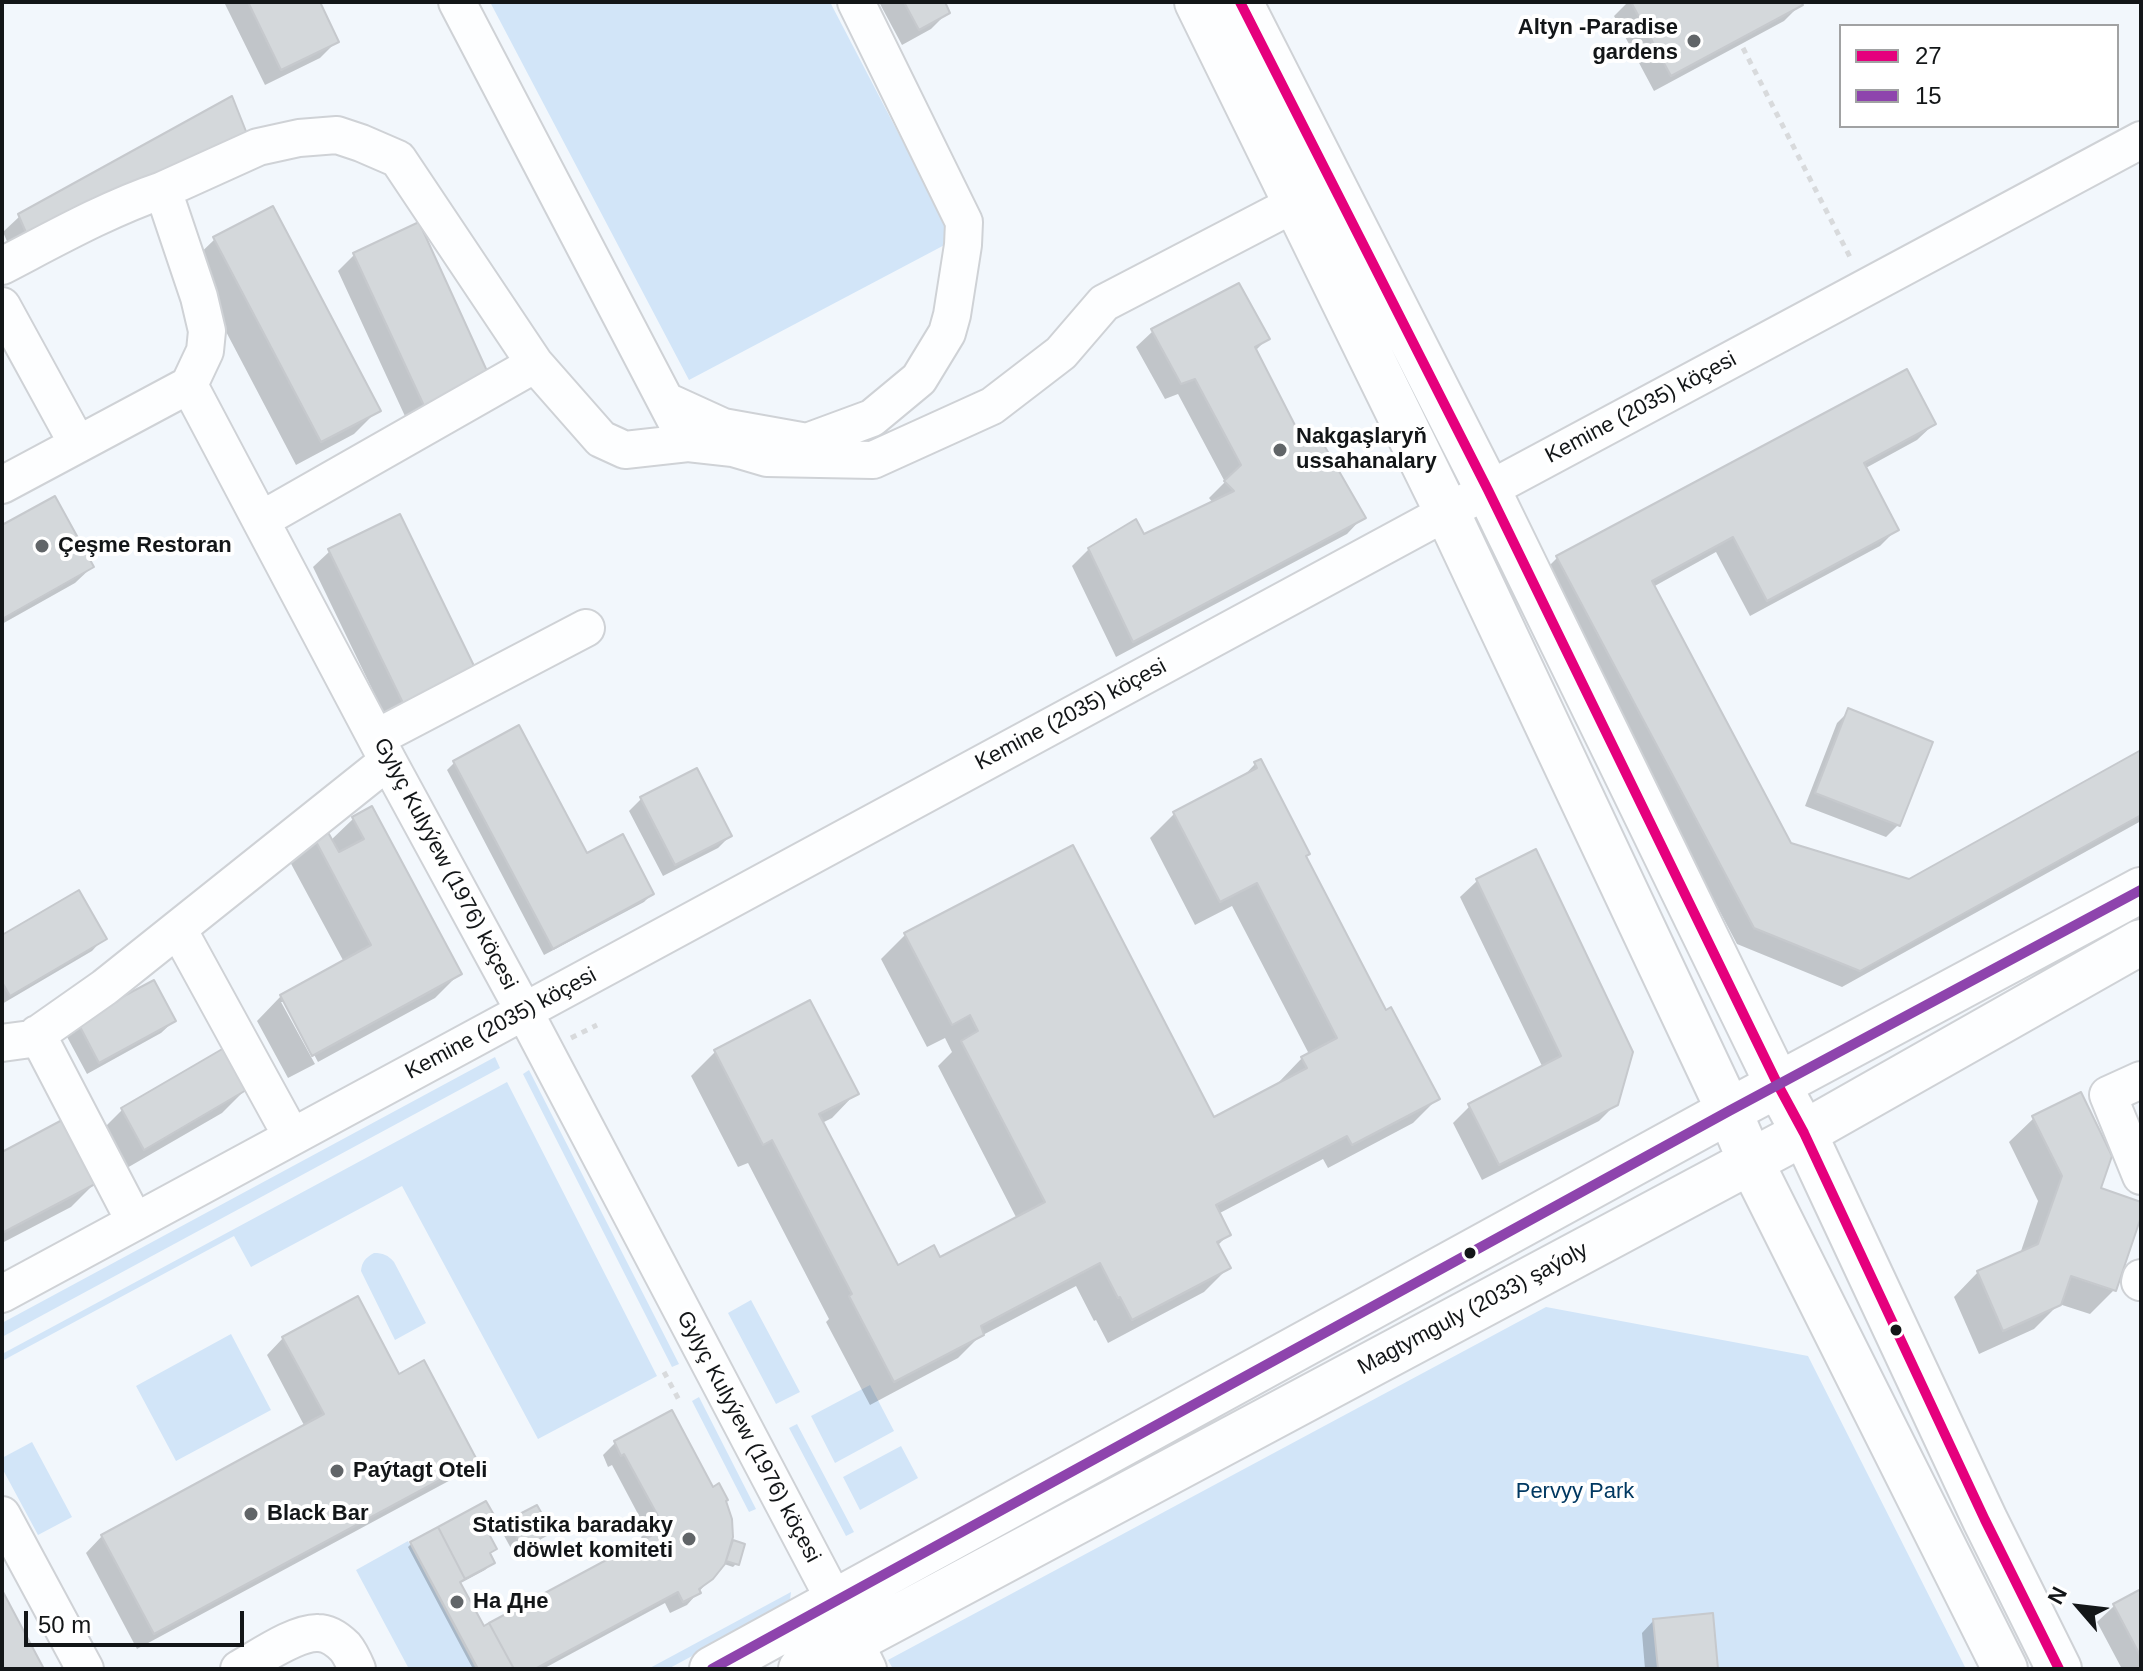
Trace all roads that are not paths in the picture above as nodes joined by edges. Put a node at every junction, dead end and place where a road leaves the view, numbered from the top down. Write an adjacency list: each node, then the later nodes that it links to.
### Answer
1 (457, 2): 12 (street)
2 (856, 2): 12 (street)
3 (1197, 2): 7 (main road)
4 (1240, 2): 16 (main road)
5 (2141, 140): 16 (street, Kemine (2035) köçesi)
6 (163, 190): 8 (street); 10 (street); 11 (street)
7 (1296, 203): 14 (street); 17 (main road)
8 (2, 266)
9 (2, 306): 13 (street)
10 (535, 364): 14 (street); 18 (street)
11 (189, 385): 13 (street); 18 (street, Gylyç Kulyýew (1976) köçesi)
12 (666, 401): 14 (street)
13 (77, 443): 15 (street)
14 (688, 443)
15 (2, 485)
16 (1488, 490): 17 (street, Kemine (2035) köçesi); 28 (main road)
17 (1447, 512): 24 (street, Kemine (2035) köçesi); 29 (main road)
18 (261, 520): 20 (street, Gylyç Kulyýew (1976) köçesi)
19 (586, 628): 20 (street)
20 (382, 749): 22 (street); 24 (street, Gylyç Kulyýew (1976) köçesi)
21 (2141, 890): 28 (main road)
22 (178, 929): 25 (street); 31 (street)
23 (2141, 942): 30 (main road, Magtymguly (2033) şaýoly)
24 (524, 1011): 31 (street, Kemine (2035) köçesi); 37 (street, Gylyç Kulyýew (1976) köçesi)
25 (37, 1034): 26 (street); 34 (street)
26 (2, 1043)
27 (2141, 1080): 33 (street)
28 (1778, 1085): 29 (main road); 30 (main road)
29 (1729, 1111): 32 (main road); 37 (main road)
30 (1804, 1133): 32 (main road, Magtymguly (2033) şaýoly); 45 (main road)
31 (292, 1137): 34 (street, Kemine (2035) köçesi)
32 (1750, 1160): 38 (main road, Magtymguly (2033) şaýoly); 44 (main road)
33 (2141, 1176)
34 (135, 1222): 35 (street, Kemine (2035) köçesi)
35 (3, 1292)
36 (2, 1515): 39 (street)
37 (835, 1601): 38 (street, Gylyç Kulyýew (1976) köçesi); 42 (main road)
38 (861, 1655): 43 (main road, Magtymguly (2033) şaýoly)
39 (85, 1669)
40 (239, 1669): 41 (street)
41 (357, 1669)
42 (712, 1669)
43 (801, 1669)
44 (2005, 1669)
45 (2059, 1669)

